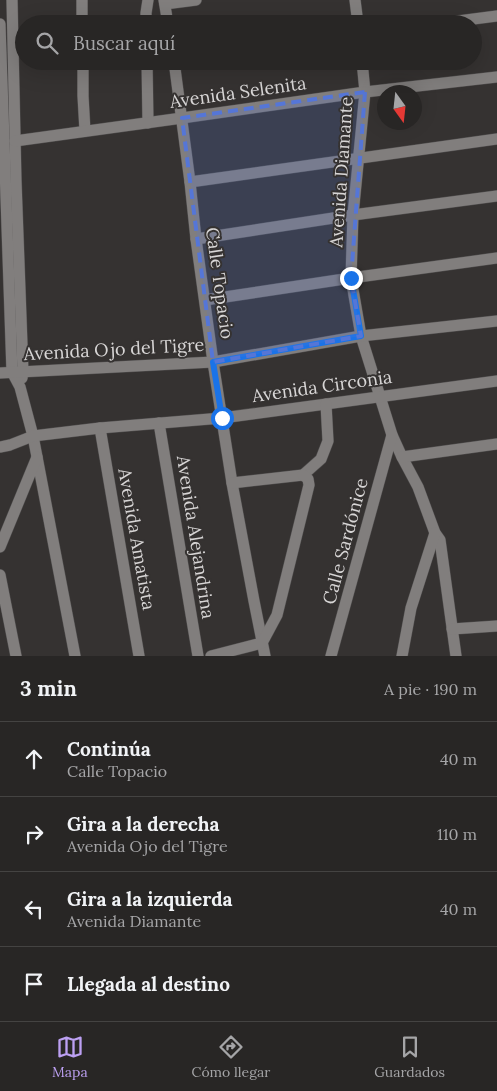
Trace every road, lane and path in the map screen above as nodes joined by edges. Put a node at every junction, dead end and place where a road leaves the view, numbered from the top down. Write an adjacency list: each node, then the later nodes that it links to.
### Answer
1 (12, 0): 14 (street)
2 (82, 0): 7 (street)
3 (148, 0): 8 (street)
4 (196, 0): 6 (street)
5 (355, 0): 10 (street)
6 (165, 2): 9 (street)
7 (82, 15)
8 (146, 15)
9 (167, 15)
10 (357, 15)
11 (497, 16): 12 (street)
12 (482, 18)
13 (0, 24): 14 (street)
14 (6, 38): 25 (street); 27 (street)
15 (82, 70): 23 (street)
16 (147, 70): 22 (street)
17 (175, 70): 21 (street, Calle Topacio)
18 (363, 70): 20 (street, Avenida Diamante)
19 (497, 77): 20 (street, Avenida Selenita)
20 (364, 92): 21 (street, Avenida Selenita); 26 (street, Avenida Diamante)
21 (182, 118): 22 (street, Avenida Selenita); 28 (street, Calle Topacio)
22 (148, 123): 23 (street, Avenida Selenita)
23 (85, 131): 25 (street, Avenida Selenita)
24 (497, 139): 26 (street)
25 (15, 141): 27 (street)
26 (359, 157): 28 (street); 30 (street, Avenida Diamante)
27 (7, 180): 38 (street)
28 (190, 182): 31 (street, Calle Topacio)
29 (497, 196): 30 (street)
30 (353, 216): 31 (street); 33 (street, Avenida Diamante)
31 (196, 239): 34 (street, Calle Topacio)
32 (497, 258): 33 (street)
33 (351, 278): 34 (street); 36 (street, Avenida Diamante)
34 (205, 300): 37 (street, Calle Topacio)
35 (497, 321): 36 (street, Avenida Ojo del Tigre)
36 (361, 336): 37 (street, Avenida Ojo del Tigre); 40 (street, Avenida Diamante)
37 (213, 362): 38 (street, Avenida Ojo del Tigre); 42 (street, Calle Topacio)
38 (12, 372): 46 (street)
39 (497, 381): 40 (street, Avenida Circonia)
40 (381, 396): 41 (street, Avenida Circonia); 45 (street, Avenida Diamante)
41 (326, 404): 42 (street, Avenida Circonia); 51 (street)
42 (222, 418): 43 (street, Avenida Circonia); 52 (street, Calle Topacio)
43 (159, 423): 44 (street, Avenida Circonia); 62 (street, Avenida Alejandrina)
44 (100, 428): 46 (street, Avenida Circonia); 61 (street, Avenida Amatista)
45 (392, 435): 50 (street, Avenida Diamante); 65 (street, Calle Sardónice)
46 (33, 436): 48 (street, Avenida Circonia); 49 (street)
47 (497, 444): 50 (street)
48 (0, 447)
49 (37, 457): 54 (street); 60 (street)
50 (402, 457): 53 (street, Avenida Diamante)
51 (303, 475): 52 (street); 58 (street)
52 (232, 483): 58 (street, Calle Topacio)
53 (435, 533): 57 (street, Avenida Diamante); 66 (street)
54 (0, 548)
55 (0, 575): 59 (street)
56 (497, 626): 57 (street)
57 (452, 629): 67 (street, Avenida Diamante)
58 (262, 643): 63 (street); 64 (street, Calle Topacio)
59 (16, 656)
60 (75, 656)
61 (139, 656)
62 (198, 656)
63 (211, 656)
64 (265, 656)
65 (331, 656)
66 (402, 656)
67 (456, 656)

